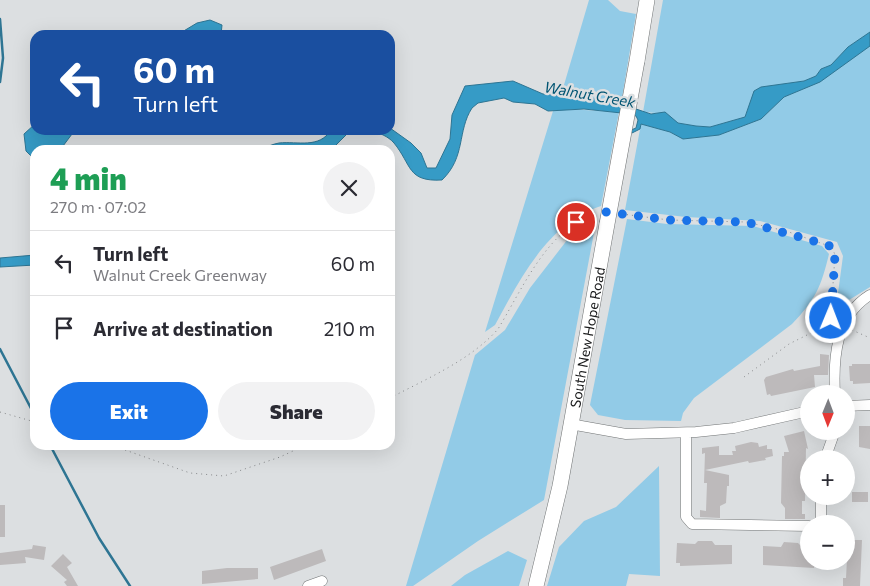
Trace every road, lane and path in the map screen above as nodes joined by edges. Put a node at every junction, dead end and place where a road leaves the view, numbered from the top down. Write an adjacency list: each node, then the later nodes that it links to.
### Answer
1 (647, 0): 2 (main road, South New Hope Road, bridge)
2 (608, 216): 4 (path); 10 (path); 16 (main road, South New Hope Road)
3 (870, 295): 9 (street)
4 (834, 321): 5 (path); 8 (path)
5 (837, 324)
6 (849, 329): 7 (path)
7 (870, 338)
8 (744, 377)
9 (835, 385)
10 (395, 395)
11 (870, 405): 12 (street)
12 (855, 406)
13 (0, 412): 15 (path)
14 (800, 413): 17 (street)
15 (30, 421)
16 (570, 424): 17 (street); 23 (main road, South New Hope Road)
17 (686, 432): 20 (street)
18 (125, 450): 19 (path)
19 (295, 450)
20 (800, 526)
21 (322, 581): 22 (street)
22 (308, 586)
23 (536, 586)

